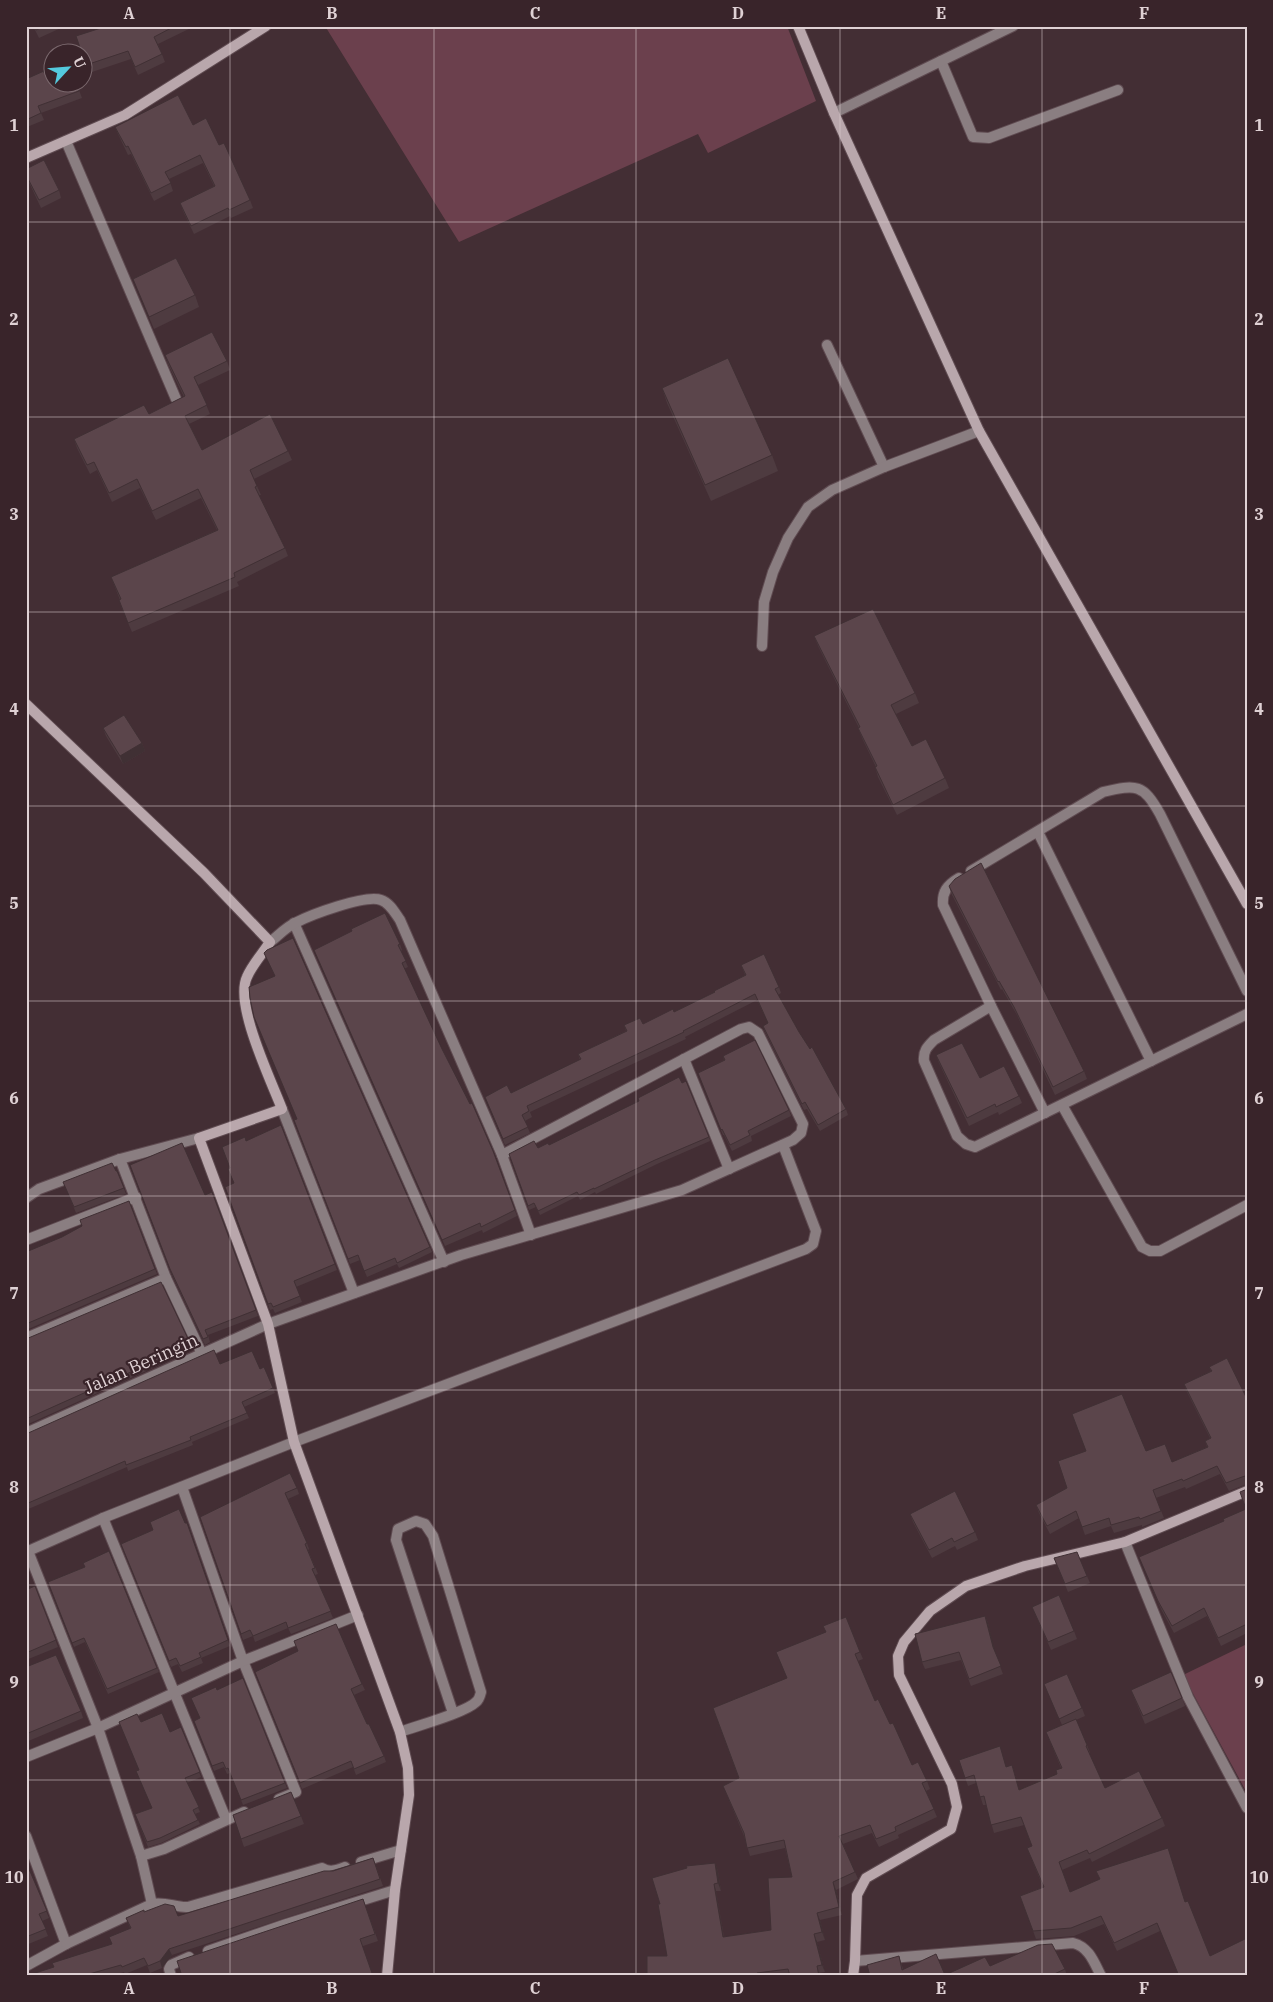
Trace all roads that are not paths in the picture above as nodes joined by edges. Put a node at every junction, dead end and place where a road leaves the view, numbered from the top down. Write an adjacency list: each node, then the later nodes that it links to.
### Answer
1 (266, 26): 7 (street)
2 (798, 26): 6 (street)
3 (1013, 26): 4 (street)
4 (940, 60): 5 (street); 6 (street)
5 (1118, 90)
6 (834, 113): 11 (street)
7 (66, 141): 8 (street); 10 (street)
8 (26, 158)
9 (827, 345): 12 (street)
10 (176, 399)
11 (979, 431): 12 (street); 16 (street)
12 (884, 467): 13 (street)
13 (762, 646)
14 (26, 704): 18 (street)
15 (1038, 832): 19 (street); 20 (street); 23 (street)
16 (1247, 903)
17 (294, 923): 18 (street); 29 (street); 37 (street)
18 (270, 942): 25 (street)
19 (1247, 992)
20 (991, 1006): 26 (street); 26 (street)
21 (1247, 1014): 23 (street)
22 (684, 1059): 28 (street, Jalan Beringin); 29 (street, Jalan Beringin); 31 (street)
23 (1151, 1061): 24 (street)
24 (1062, 1104): 26 (street); 34 (street)
25 (282, 1109): 27 (street); 39 (street)
26 (1045, 1113)
27 (199, 1138): 30 (street); 40 (street)
28 (783, 1145): 31 (street, Jalan Beringin); 44 (street)
29 (502, 1155): 35 (street)
30 (120, 1159): 32 (street); 33 (street)
31 (729, 1169): 35 (street, Jalan Beringin)
32 (136, 1197): 36 (street); 38 (street)
33 (26, 1198)
34 (1247, 1205)
35 (531, 1235): 37 (street, Jalan Beringin)
36 (26, 1240)
37 (444, 1262): 39 (street, Jalan Beringin)
38 (166, 1278): 41 (street); 42 (street)
39 (354, 1293): 40 (street, Jalan Beringin)
40 (268, 1324): 42 (street, Jalan Beringin); 44 (street)
41 (26, 1338)
42 (202, 1354): 43 (street, Jalan Beringin)
43 (26, 1433)
44 (294, 1442): 45 (street); 50 (street)
45 (182, 1487): 47 (street); 51 (street)
46 (1247, 1491): 48 (street)
47 (103, 1518): 49 (street); 52 (street)
48 (1125, 1542): 58 (street); 67 (street)
49 (27, 1551): 54 (street)
50 (358, 1615): 51 (street); 55 (street)
51 (243, 1661): 52 (street); 57 (street)
52 (175, 1694): 54 (street); 60 (street)
53 (453, 1713): 53 (street); 55 (street)
54 (98, 1728): 56 (street); 63 (street)
55 (400, 1732): 62 (street)
56 (26, 1757)
57 (270, 1802)
58 (1247, 1808)
59 (252, 1809): 60 (street)
60 (226, 1819): 63 (street)
61 (26, 1836): 66 (street)
62 (401, 1850): 64 (street); 65 (street)
63 (141, 1856): 65 (street)
64 (395, 1890): 69 (street); 70 (street)
65 (152, 1904): 66 (street)
66 (66, 1944): 68 (street)
67 (855, 1961): 71 (street); 72 (street)
68 (26, 1966)
69 (171, 1976)
70 (387, 1976)
71 (853, 1976)
72 (1101, 1976)

